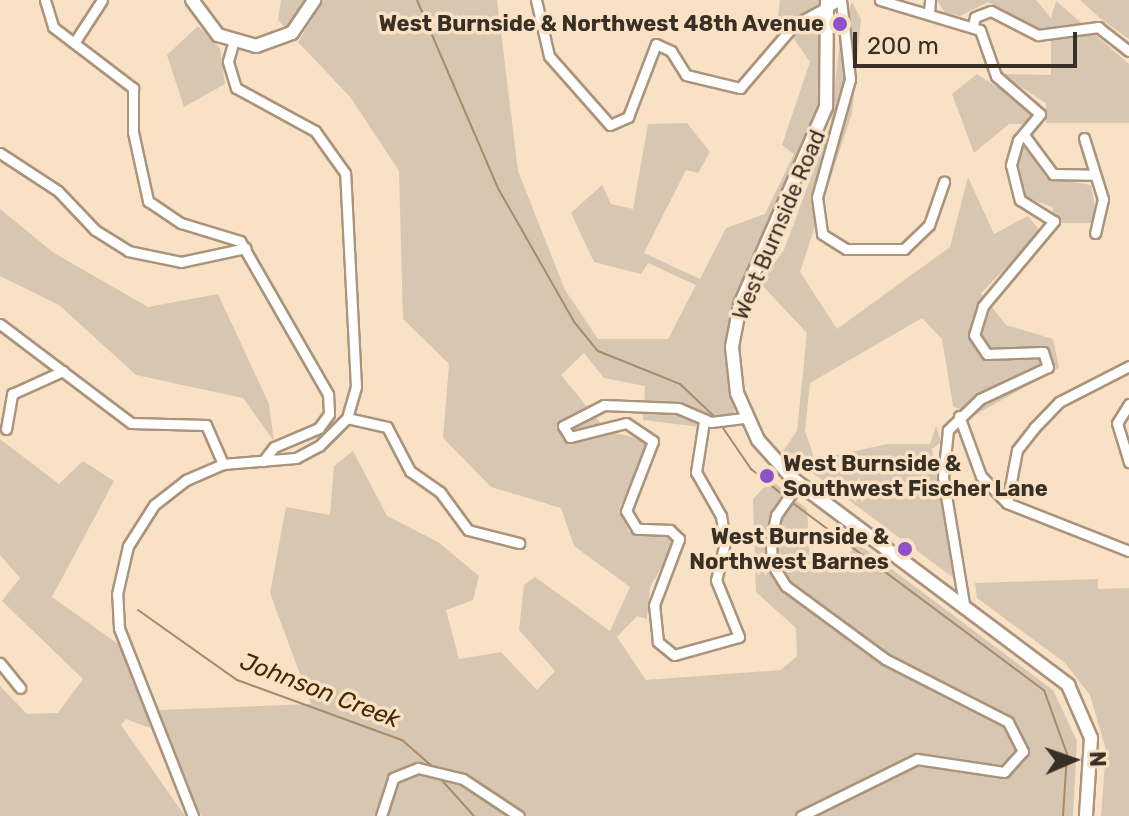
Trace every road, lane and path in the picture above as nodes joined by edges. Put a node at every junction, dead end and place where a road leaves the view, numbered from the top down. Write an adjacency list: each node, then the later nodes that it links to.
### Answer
1 (45, 0): 11 (street)
2 (102, 0): 11 (street)
3 (192, 0): 12 (main road)
4 (314, 0): 12 (main road)
5 (536, 0): 8 (street)
6 (880, 0): 9 (street)
7 (930, 0): 9 (street)
8 (834, 1): 18 (street); 27 (main road, West Burnside Road)
9 (929, 12): 10 (street)
10 (973, 25): 13 (street); 14 (street)
11 (74, 43): 20 (street)
12 (233, 43): 26 (street)
13 (1129, 51)
14 (1024, 135): 17 (street); 25 (street)
15 (1084, 138): 17 (street)
16 (0, 153): 20 (street)
17 (1092, 175): 19 (street)
18 (944, 182)
19 (1095, 233)
20 (246, 248): 30 (street)
21 (0, 324): 23 (street)
22 (1129, 366): 34 (street)
23 (63, 371): 29 (street); 32 (street)
24 (1129, 404): 31 (street)
25 (959, 416): 34 (street); 37 (street)
26 (347, 418): 30 (street); 35 (street)
27 (746, 418): 28 (street); 33 (main road, West Burnside Road)
28 (704, 421): 28 (street)
29 (6, 429)
30 (263, 461): 32 (street)
31 (1129, 462)
32 (223, 464): 40 (street)
33 (798, 484): 37 (main road, West Burnside Road); 43 (street)
34 (1007, 503): 36 (street)
35 (519, 543)
36 (1129, 551)
37 (964, 604): 44 (main road, West Burnside Road)
38 (0, 663): 39 (street)
39 (20, 688)
40 (193, 816)
41 (381, 816): 42 (street)
42 (519, 816)
43 (801, 816)
44 (1086, 816)

